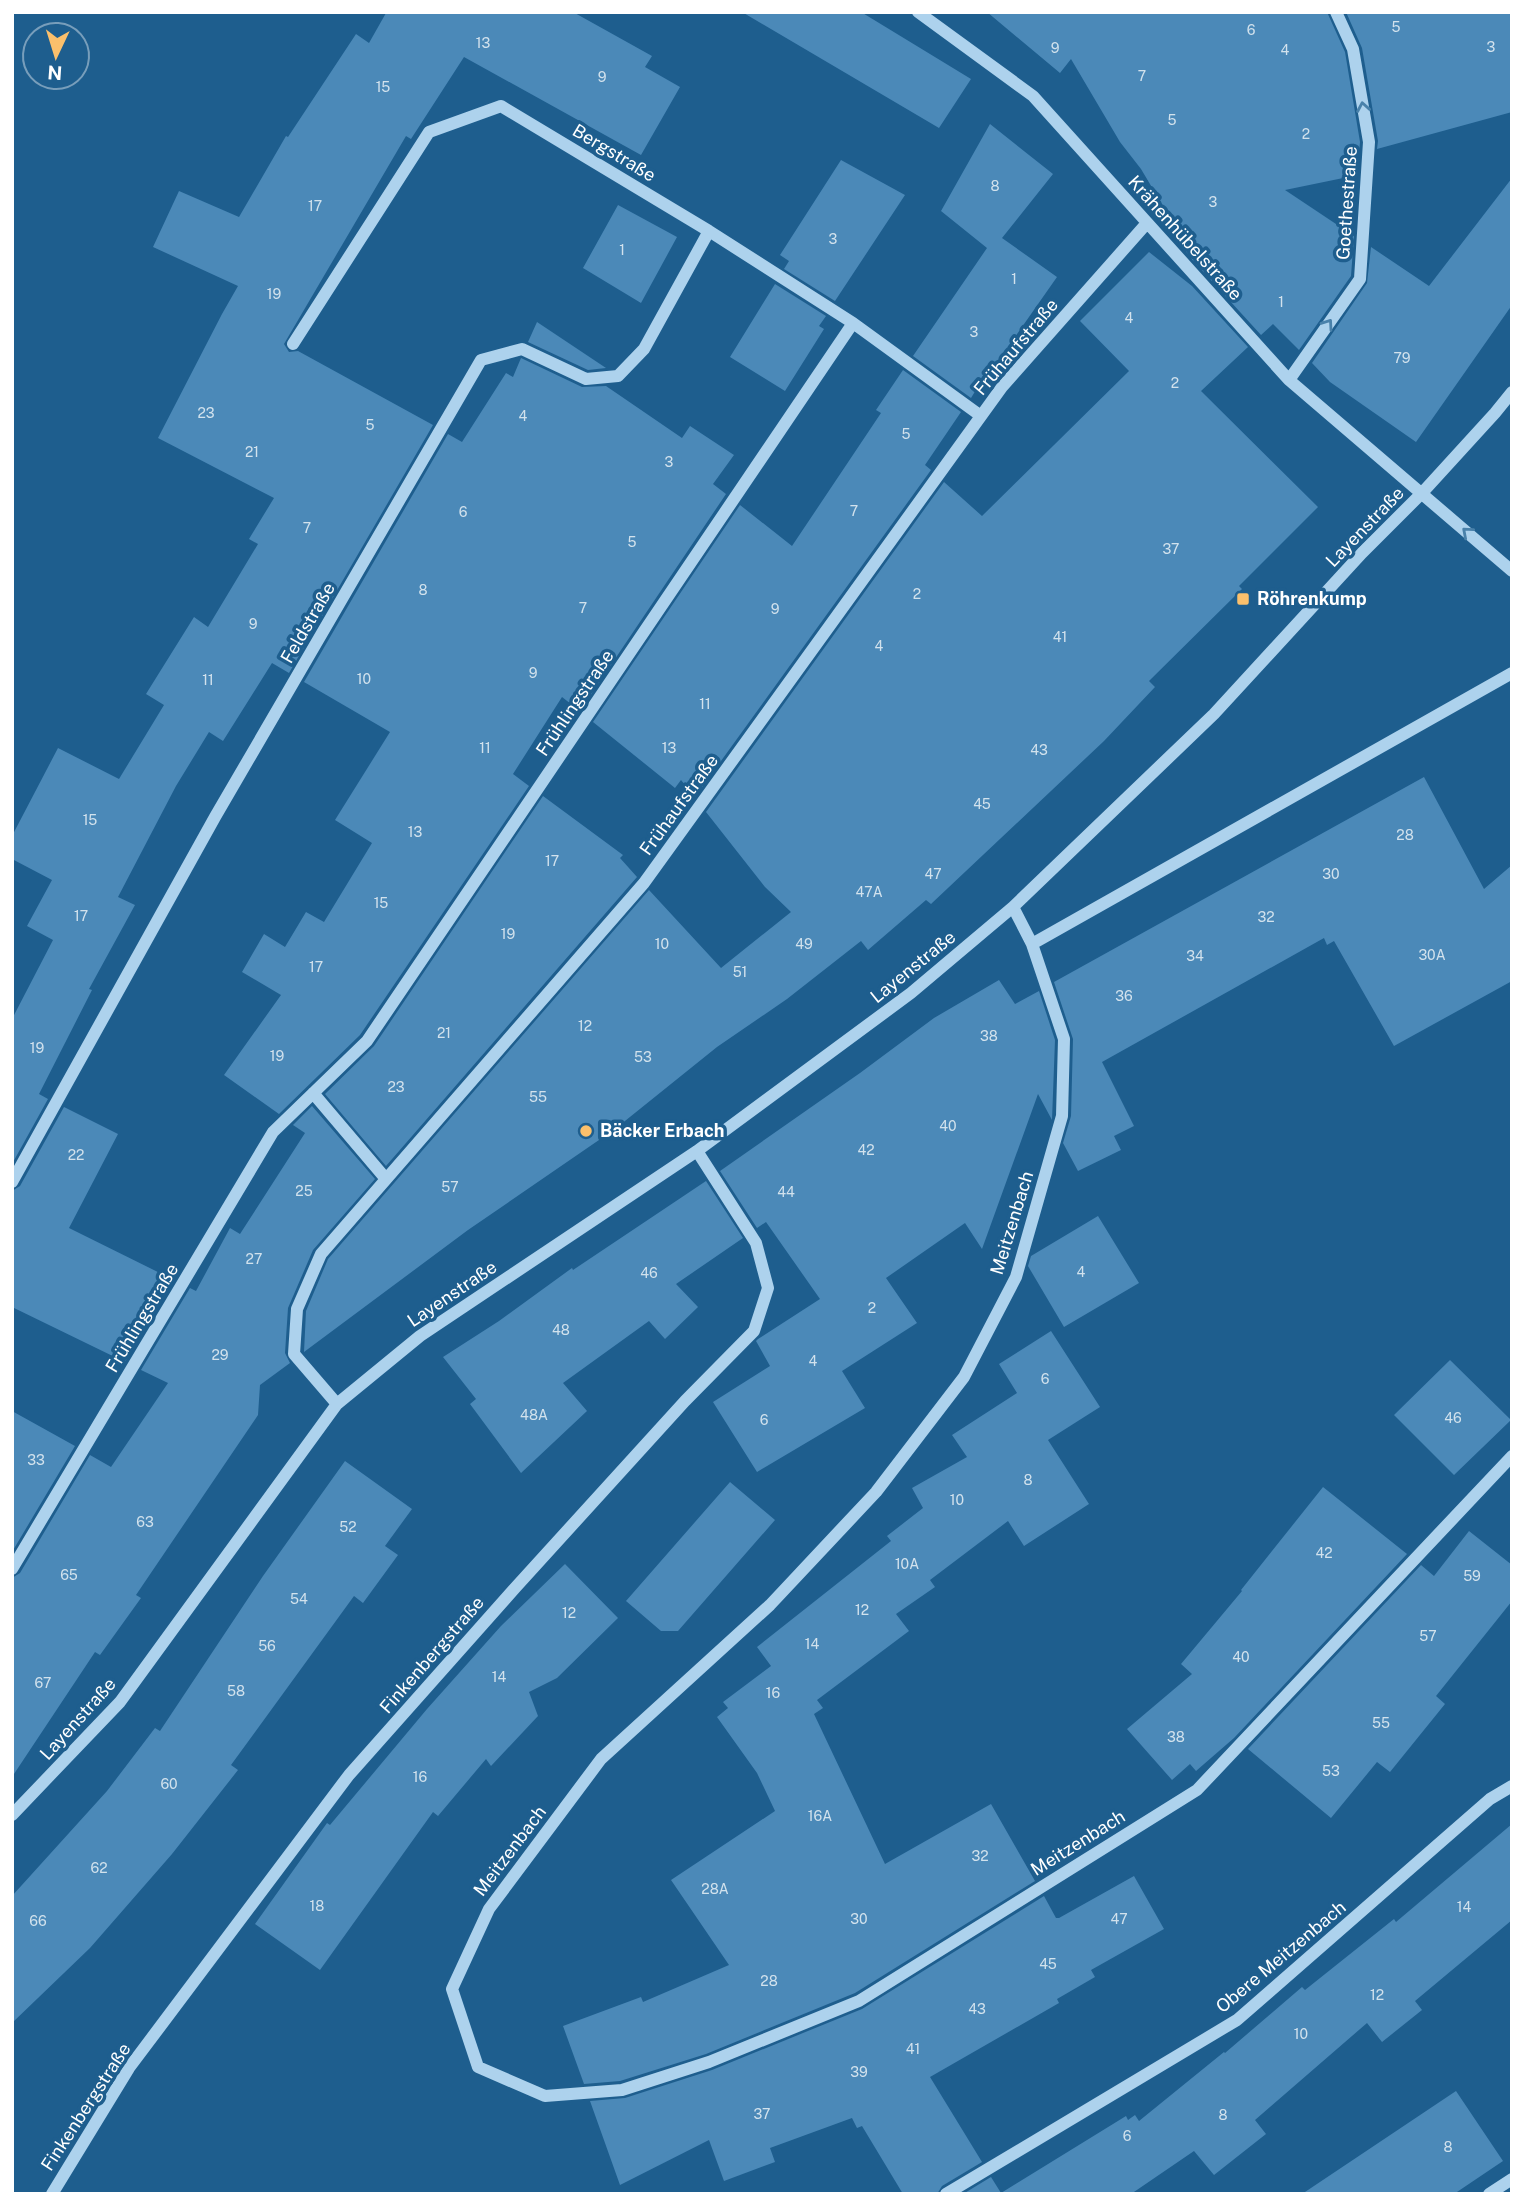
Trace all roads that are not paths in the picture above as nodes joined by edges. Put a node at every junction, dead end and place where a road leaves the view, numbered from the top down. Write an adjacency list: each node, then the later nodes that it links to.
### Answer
1 (918, 12): 3 (street, Krähenhübelstraße)
2 (1336, 12): 7 (street, Goethestraße, one-way to 2)
3 (1147, 223): 7 (street, Krähenhübelstraße); 9 (street, Frühaufstraße)
4 (709, 231): 5 (street, Bergstraße); 6 (street, Bergstraße); 18 (street, Feldstraße)
5 (853, 323): 9 (street, Bergstraße); 15 (street, Frühlingstraße)
6 (293, 344)
7 (1289, 380): 10 (street, Krähenhübelstraße)
8 (1512, 393): 10 (street)
9 (981, 416): 17 (street, Frühaufstraße)
10 (1422, 493): 11 (street, Layenstraße, one-way to 10); 13 (street, Layenstraße)
11 (1512, 571)
12 (1512, 673): 14 (street)
13 (1013, 907): 14 (street); 16 (street, Layenstraße)
14 (1032, 944): 20 (street, Meitzenbach)
15 (313, 1093): 17 (street); 21 (street, Frühlingstraße)
16 (697, 1151): 19 (street, Layenstraße); 25 (street, Finkenbergstraße)
17 (386, 1180): 19 (street, Frühaufstraße)
18 (12, 1182)
19 (337, 1404): 23 (street, Layenstraße)
20 (1512, 1456)
21 (12, 1569)
22 (1512, 1786): 26 (street, Obere Meitzenbach)
23 (12, 1815)
24 (1512, 2179): 27 (street)
25 (52, 2194)
26 (946, 2194)
27 (1489, 2194)

